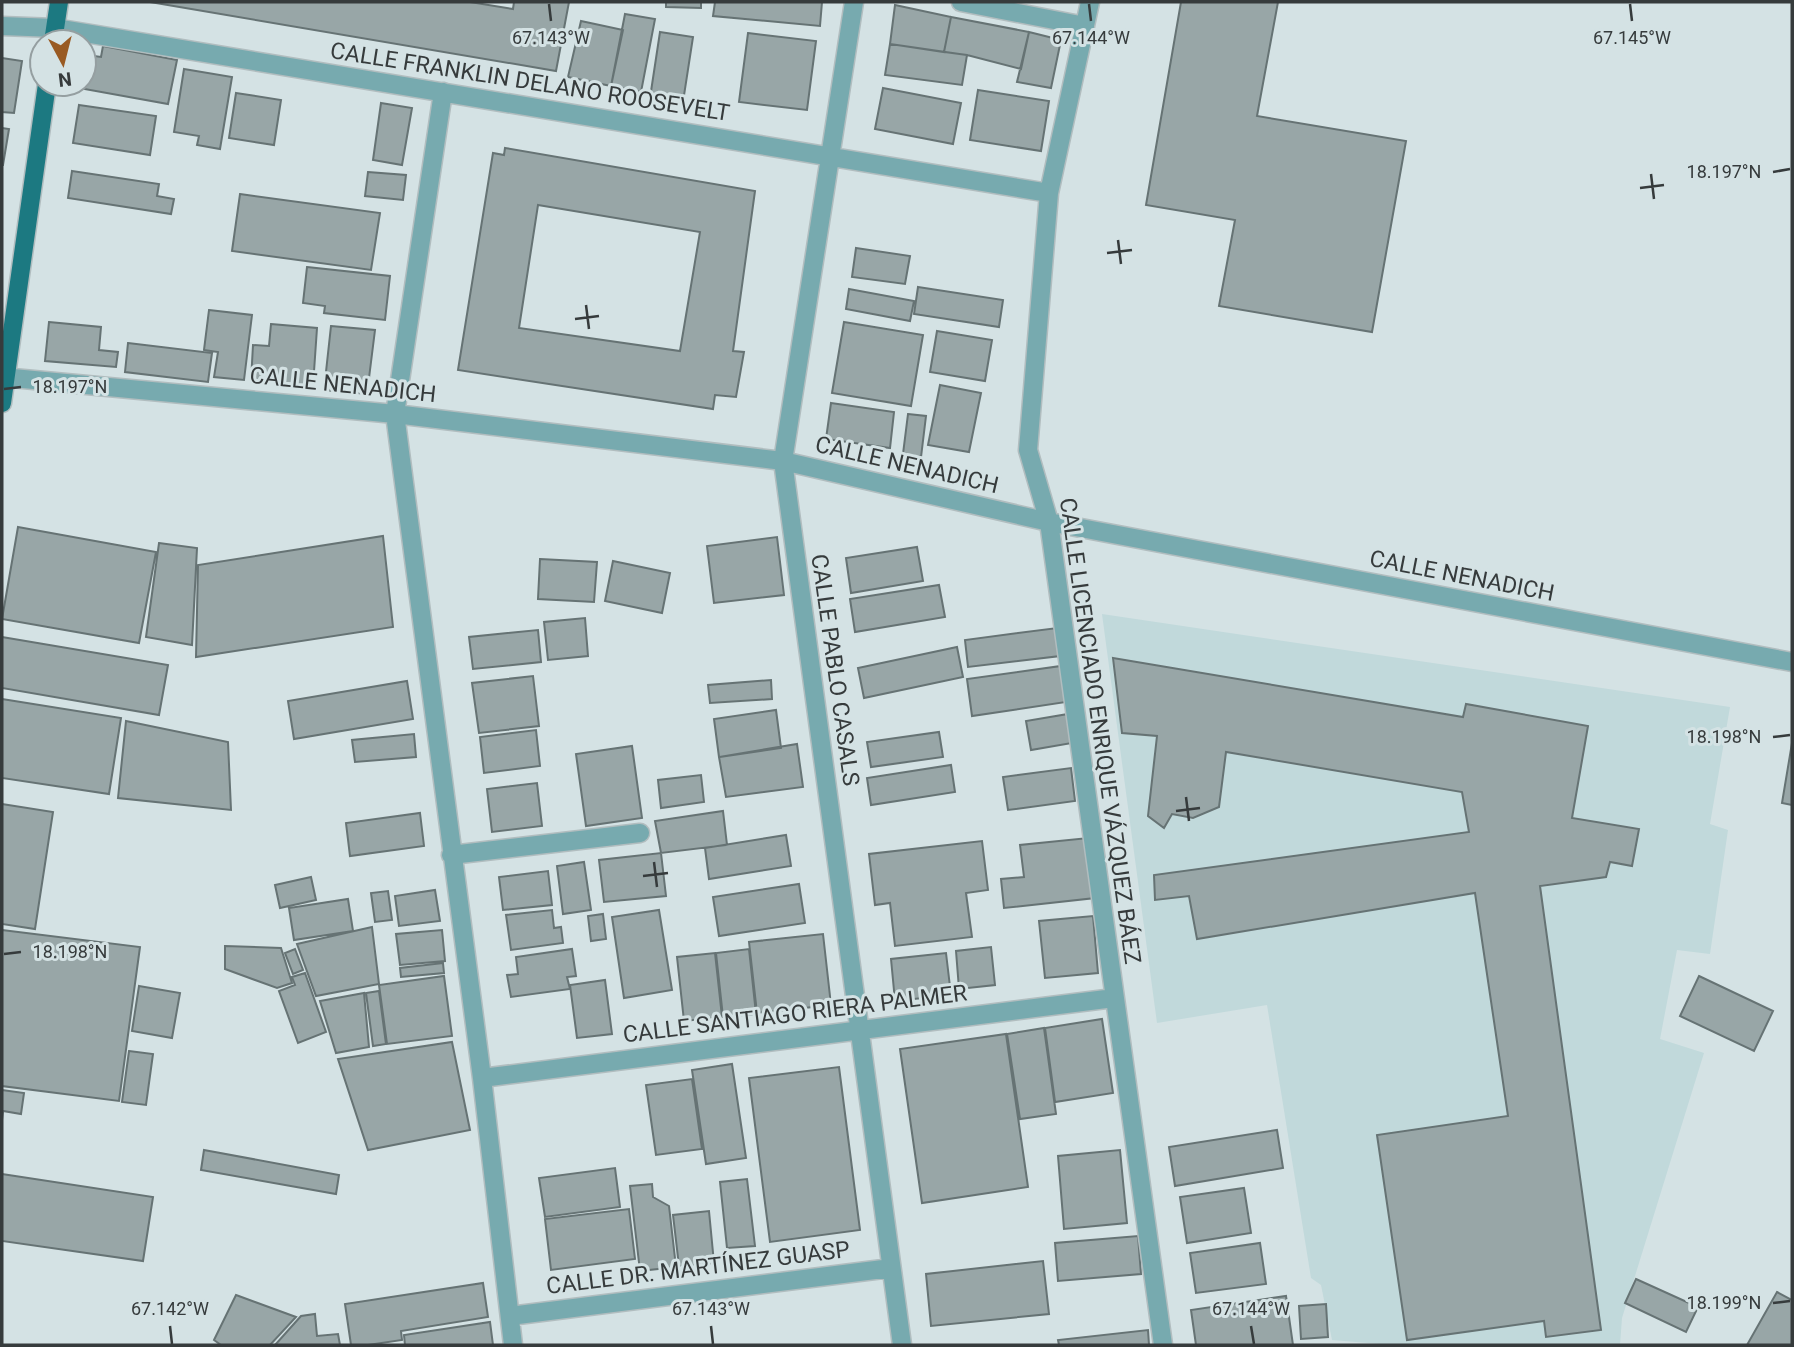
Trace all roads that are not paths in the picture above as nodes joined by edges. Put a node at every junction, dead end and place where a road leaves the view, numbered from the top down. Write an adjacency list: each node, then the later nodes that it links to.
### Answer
1 (59, 2): 7 (main road)
2 (854, 2): 12 (street, CALLE PABLO CASALS)
3 (961, 2): 6 (street)
4 (1090, 2): 6 (street, CALLE LICENCIADO ENRIQUE VÁZQUEZ BÁEZ)
5 (2, 26): 8 (street, CALLE FRANKLIN DELANO ROOSEVELT)
6 (1085, 26): 13 (street, CALLE LICENCIADO ENRIQUE VÁZQUEZ BÁEZ)
7 (55, 28)
8 (28, 30)
9 (98, 41): 10 (street, CALLE FRANKLIN DELANO ROOSEVELT)
10 (443, 92): 12 (street, CALLE FRANKLIN DELANO ROOSEVELT); 16 (street)
11 (45, 98): 14 (main road)
12 (832, 156): 13 (street, CALLE FRANKLIN DELANO ROOSEVELT); 17 (street, CALLE PABLO CASALS)
13 (1049, 193): 18 (street, CALLE LICENCIADO ENRIQUE VÁZQUEZ BÁEZ)
14 (4, 377): 15 (main road); 16 (street, CALLE NENADICH)
15 (2, 404)
16 (395, 414): 17 (street, CALLE NENADICH); 21 (street)
17 (783, 461): 18 (street, CALLE NENADICH); 23 (street, CALLE PABLO CASALS)
18 (1049, 522): 19 (street, CALLE NENADICH); 22 (street, CALLE LICENCIADO ENRIQUE VÁZQUEZ BÁEZ)
19 (1792, 662)
20 (640, 833): 21 (street)
21 (452, 855): 24 (street)
22 (1114, 999): 23 (street, CALLE SANTIAGO RIERA PALMER); 29 (street, CALLE LICENCIADO ENRIQUE VÁZQUEZ BÁEZ)
23 (859, 1030): 24 (street, CALLE SANTIAGO RIERA PALMER); 25 (street, CALLE PABLO CASALS)
24 (481, 1078): 26 (street)
25 (891, 1269): 26 (street, CALLE DR. MARTÍNEZ GUASP); 28 (street, CALLE PABLO CASALS)
26 (510, 1317): 27 (street)
27 (513, 1345)
28 (902, 1345)
29 (1163, 1345)

